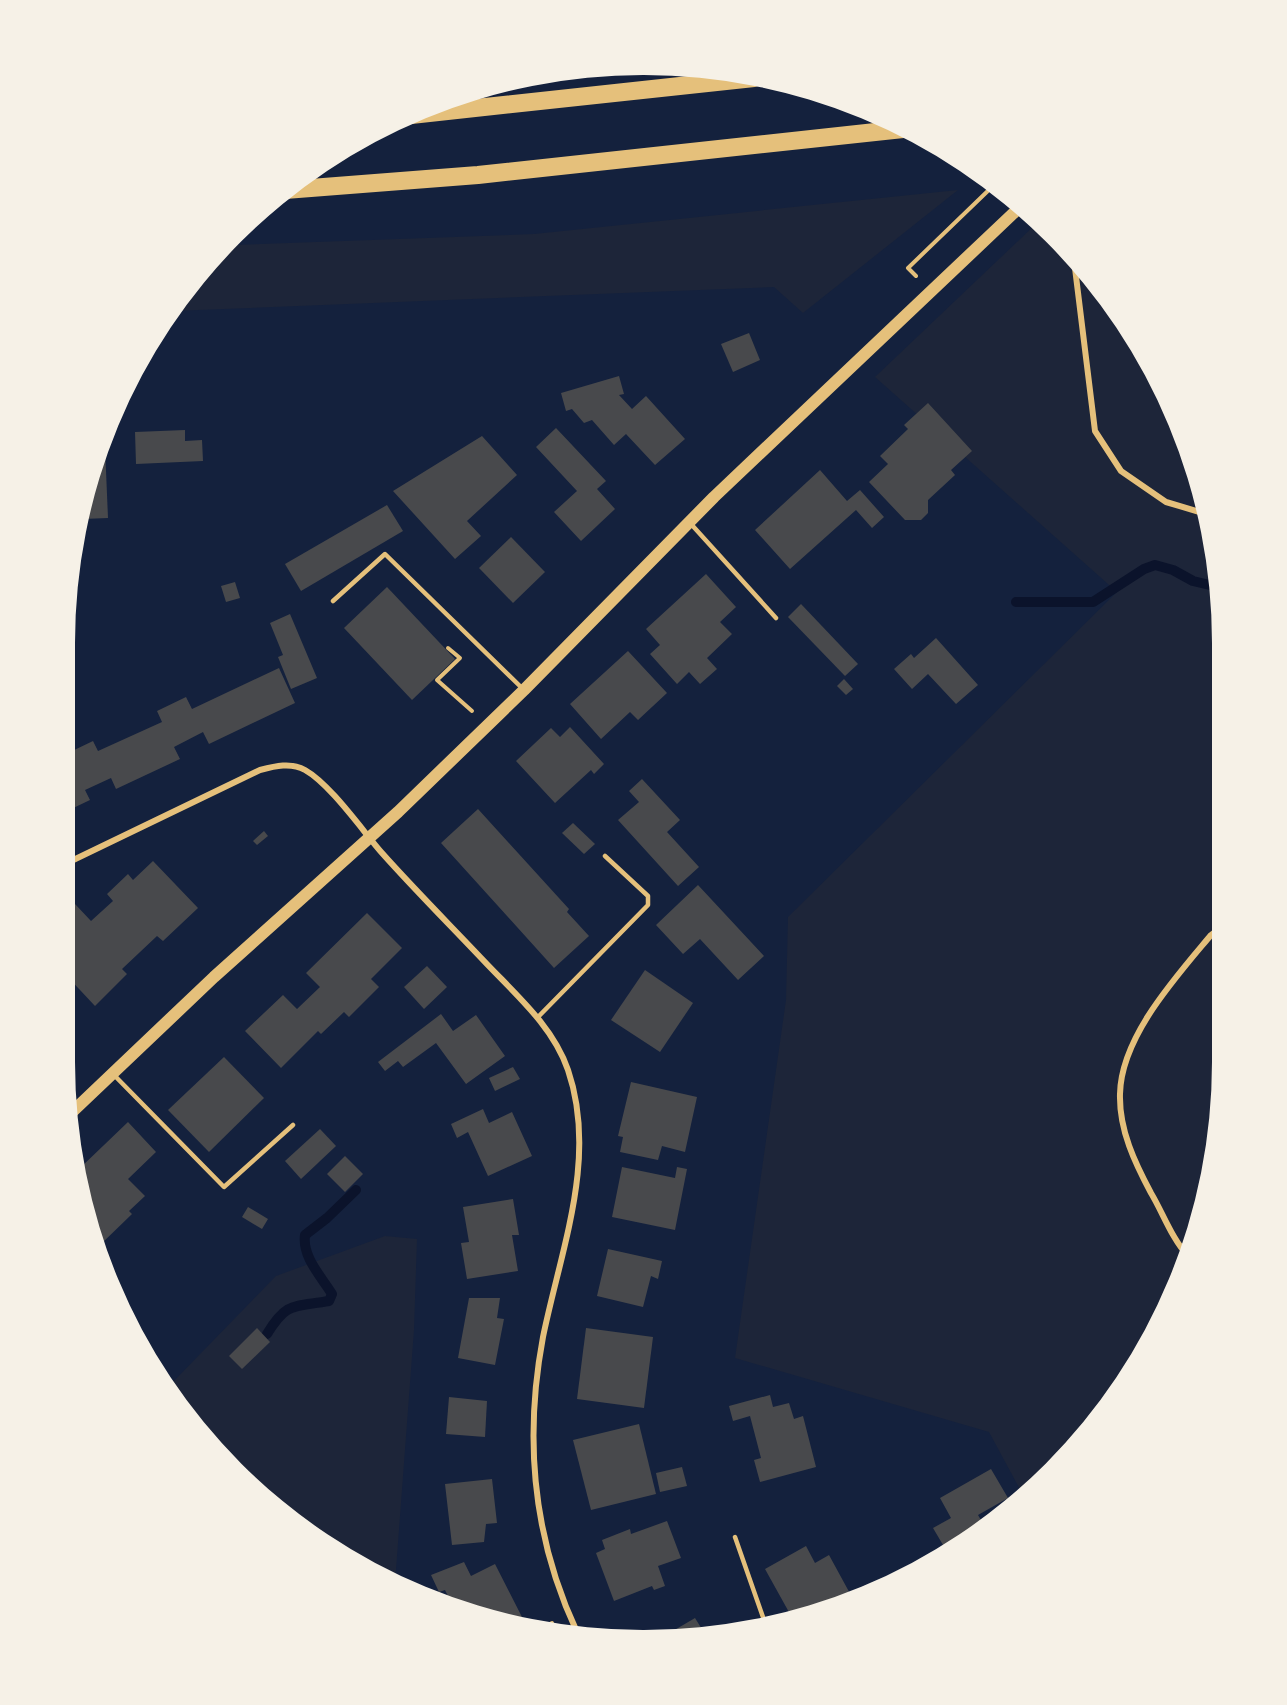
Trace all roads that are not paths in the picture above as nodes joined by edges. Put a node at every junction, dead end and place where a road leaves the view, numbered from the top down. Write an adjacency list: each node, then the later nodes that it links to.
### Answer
1 (725, 81): 2 (highway)
2 (440, 113)
3 (888, 131): 4 (highway)
4 (302, 189)
5 (1015, 213): 8 (main road)
6 (1076, 275): 7 (street)
7 (1196, 511)
8 (689, 522): 10 (lane); 11 (main road)
9 (333, 601): 11 (lane)
10 (776, 618)
11 (524, 690): 12 (main road)
12 (369, 838): 14 (street); 16 (street); 17 (main road)
13 (605, 856): 16 (lane)
14 (75, 859)
15 (1212, 934): 20 (street)
16 (538, 1017): 23 (street)
17 (113, 1074): 18 (main road); 19 (lane)
18 (77, 1108)
19 (293, 1125)
20 (1182, 1245)
21 (735, 1537): 22 (lane)
22 (763, 1617)
23 (575, 1626)

